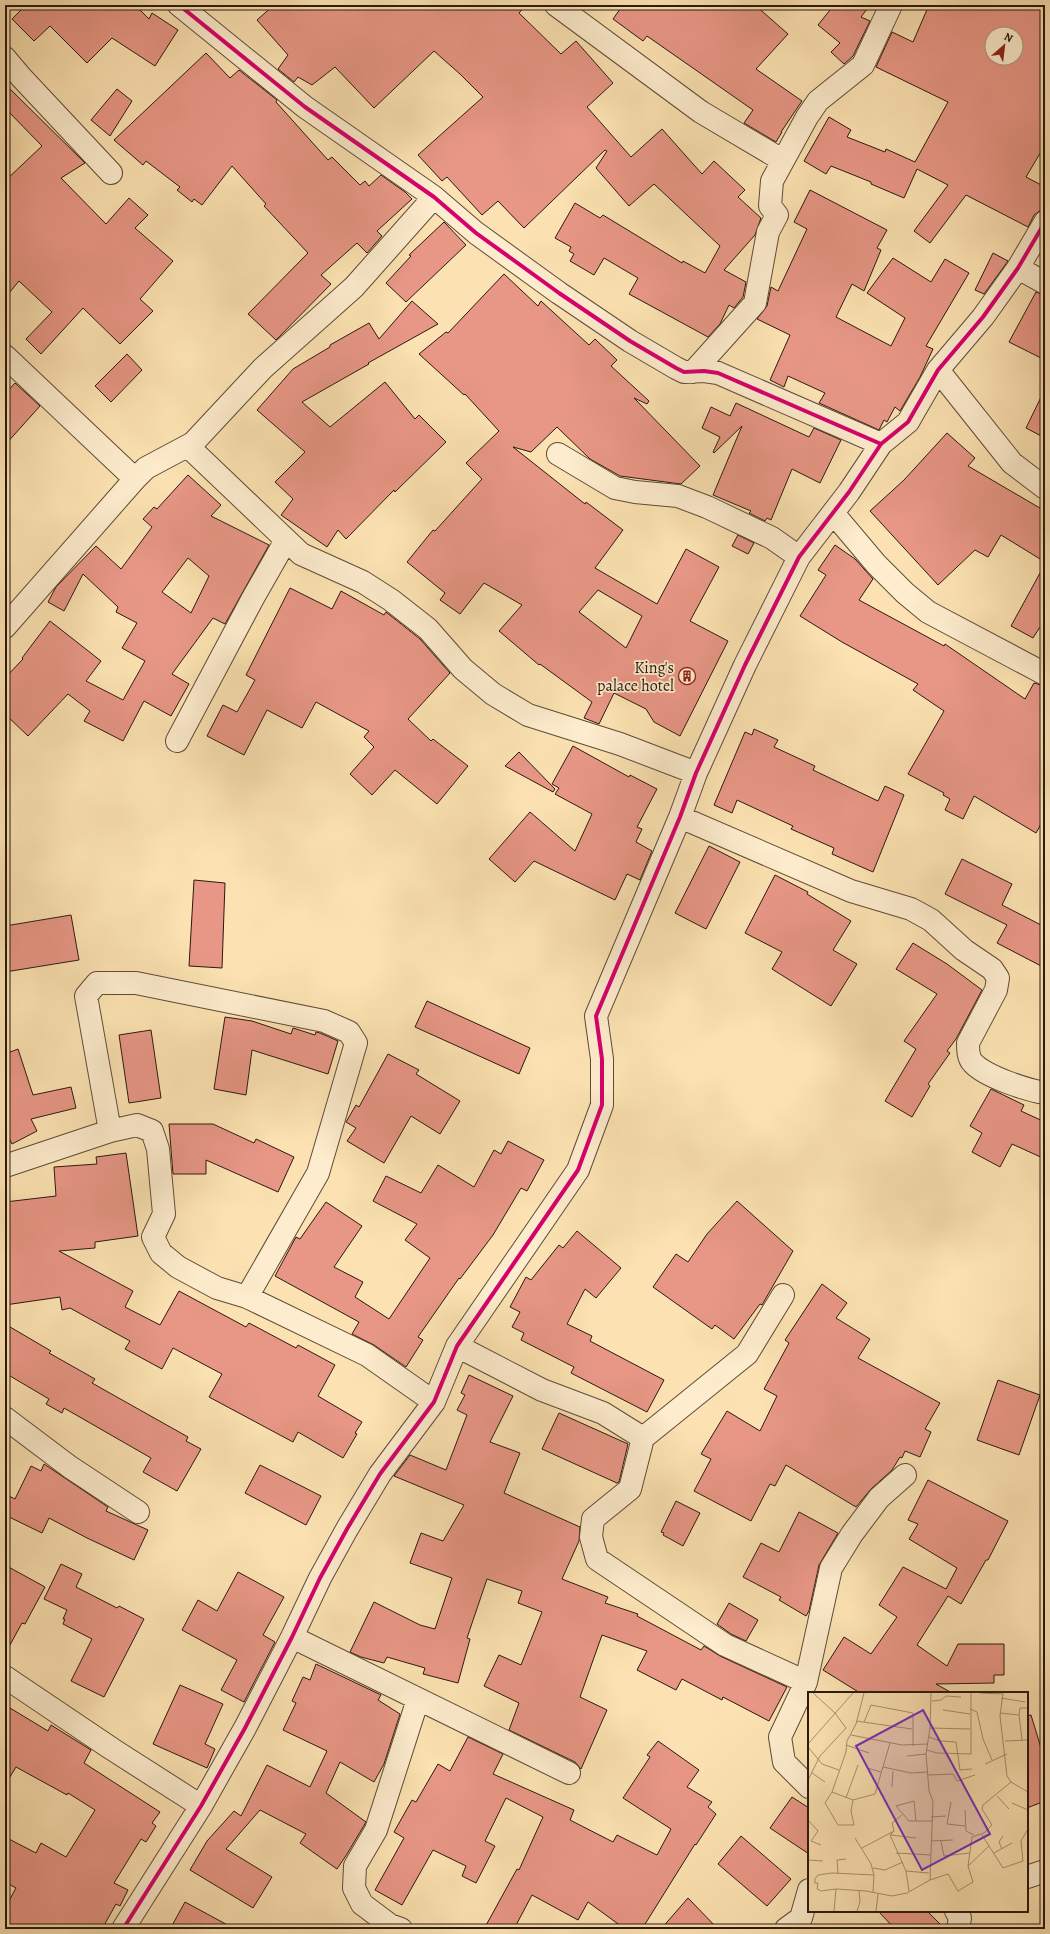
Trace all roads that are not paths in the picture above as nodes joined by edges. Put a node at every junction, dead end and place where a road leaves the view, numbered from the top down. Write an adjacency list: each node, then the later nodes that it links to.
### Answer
1 (178, 5): 7 (street)
2 (556, 5): 5 (street)
3 (892, 5): 5 (street)
4 (5, 58): 6 (street)
5 (782, 160): 13 (street)
6 (111, 174)
7 (434, 197): 13 (street); 14 (street)
8 (1045, 222): 9 (street)
9 (1018, 268): 10 (street); 12 (street)
10 (1045, 283)
11 (5, 356): 17 (street)
12 (938, 370): 15 (street); 18 (street)
13 (693, 372): 15 (street)
14 (192, 443): 17 (street); 20 (street)
15 (881, 444): 19 (street)
16 (558, 454): 21 (street)
17 (135, 479): 22 (street)
18 (1045, 488)
19 (833, 513): 21 (street); 23 (street)
20 (286, 540): 24 (street); 25 (street)
21 (799, 557): 25 (street)
22 (5, 627)
23 (1045, 674)
24 (177, 741)
25 (696, 773): 26 (street)
26 (680, 817): 27 (street); 32 (street)
27 (1045, 1093)
28 (110, 1131): 29 (street); 31 (street); 31 (street)
29 (5, 1166)
30 (783, 1295): 35 (street)
31 (247, 1296): 33 (street)
32 (457, 1346): 33 (street); 35 (street)
33 (434, 1402): 38 (street)
34 (5, 1418): 37 (street)
35 (643, 1438): 40 (street)
36 (905, 1475): 40 (street)
37 (138, 1512)
38 (292, 1637): 41 (street); 44 (street)
39 (5, 1677): 44 (street)
40 (806, 1682): 43 (street)
41 (418, 1699): 42 (street); 50 (street)
42 (569, 1773)
43 (808, 1786)
44 (201, 1806): 49 (street)
45 (1045, 1871): 46 (street)
46 (1028, 1876)
47 (808, 1894): 51 (street)
48 (957, 1912): 52 (street)
49 (123, 1929)
50 (401, 1929)
51 (786, 1929)
52 (958, 1929)

